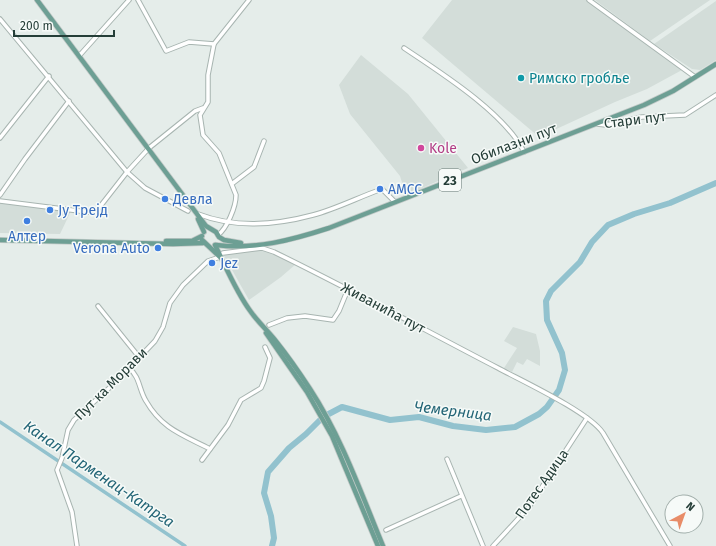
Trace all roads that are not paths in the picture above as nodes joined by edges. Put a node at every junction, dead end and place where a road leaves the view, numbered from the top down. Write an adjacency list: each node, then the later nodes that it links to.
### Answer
1 (37, 0): 9 (main road)
2 (130, 0): 9 (street)
3 (138, 0): 7 (street)
4 (249, 0): 7 (street)
5 (589, 0): 12 (street)
6 (0, 19): 11 (street)
7 (214, 44): 15 (street)
8 (404, 48): 20 (street)
9 (79, 56): 19 (main road)
10 (716, 64): 12 (main road, Обилазни пут / 23)
11 (49, 76): 14 (street); 17 (street)
12 (695, 77): 16 (main road, Обилазни пут / 23)
13 (716, 95): 16 (street, Стари пут)
14 (69, 101): 21 (street); 23 (street)
15 (203, 108): 19 (street); 22 (street)
16 (596, 124): 20 (main road, Обилазни пут / 23)
17 (0, 138)
18 (264, 141): 22 (street)
19 (149, 148): 21 (street); 27 (main road)
20 (524, 152): 25 (main road, Обилазни пут / 23)
21 (127, 172): 24 (street); 26 (street)
22 (233, 183): 28 (street)
23 (0, 195)
24 (0, 202)
25 (395, 202): 28 (street); 37 (main road, Обилазни пут / 23)
26 (188, 211)
27 (197, 215): 28 (street); 29 (main road); 30 (main road)
28 (227, 222): 31 (street)
29 (210, 229): 30 (main road); 31 (main road, 23)
30 (203, 234): 33 (main road); 34 (main road)
31 (217, 234): 35 (main road); 37 (main road, 23)
32 (0, 240): 33 (main road)
33 (158, 242): 34 (main road)
34 (203, 243): 38 (main road)
35 (216, 245): 36 (main road, 23); 38 (main road, 23); 39 (main road)
36 (228, 246): 37 (main road, 23); 39 (main road)
37 (265, 246): 39 (street, Живанића пут); 41 (street, Живанића пут)
38 (209, 247): 39 (main road)
39 (220, 255): 40 (street, Живанића пут); 48 (main road)
40 (208, 261): 45 (street, Пут ка Морави)
41 (348, 289): 43 (street); 47 (street, Живанића пут)
42 (98, 306): 45 (street)
43 (269, 325)
44 (265, 347): 49 (street)
45 (139, 358): 46 (street, Пут ка Морави)
46 (129, 368): 49 (street); 54 (street, Пут ка Морави)
47 (586, 418): 58 (street, Потес Адица); 59 (street)
48 (333, 434): 55 (main road); 56 (main road)
49 (210, 449): 51 (street)
50 (447, 459): 52 (street)
51 (202, 460)
52 (461, 496): 53 (street); 57 (street)
53 (386, 530)
54 (77, 546)
55 (378, 546)
56 (383, 546)
57 (483, 546)
58 (493, 546)
59 (670, 546)

